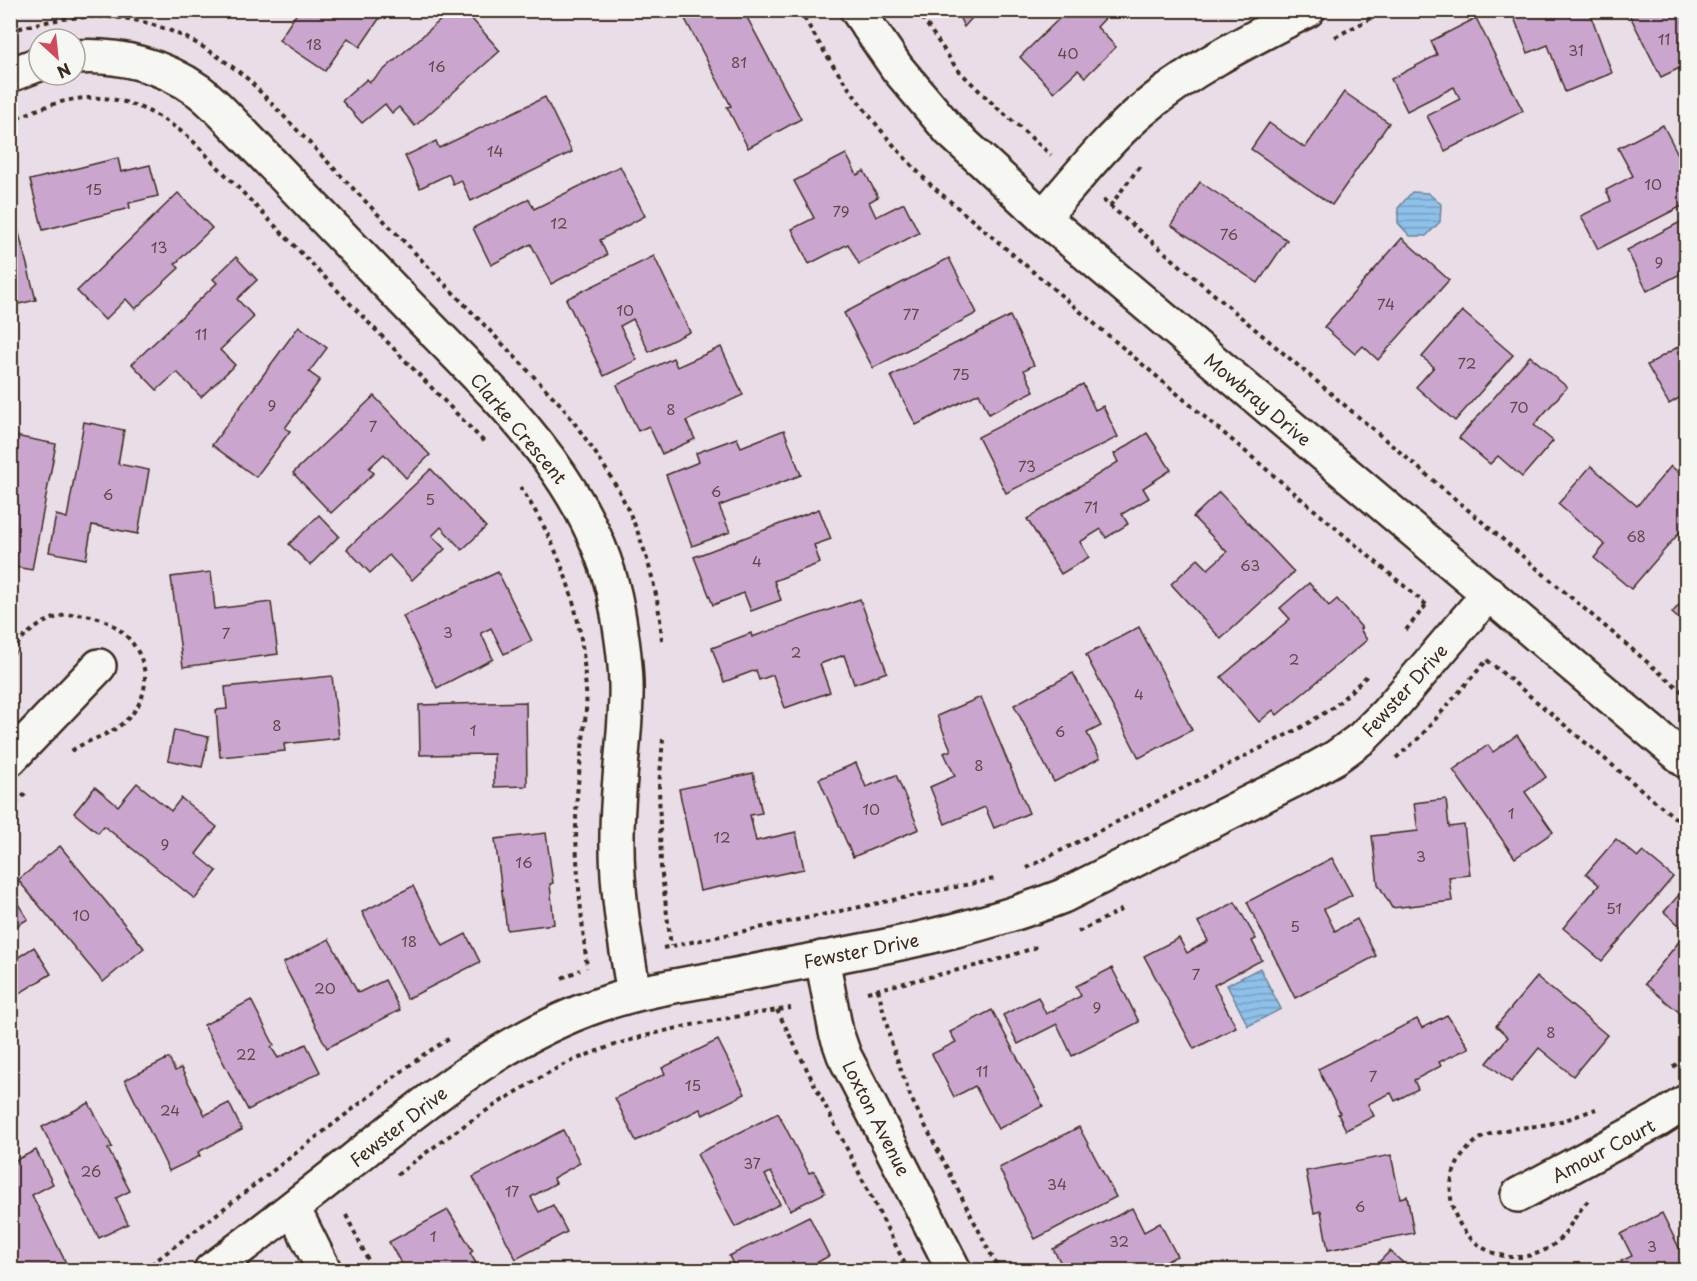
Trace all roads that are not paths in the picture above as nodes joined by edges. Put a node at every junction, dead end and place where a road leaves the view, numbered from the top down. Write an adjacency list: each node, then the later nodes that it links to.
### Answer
1 (857, 10): 6 (street, Mowbray Drive)
2 (1308, 10): 6 (street)
3 (87, 57): 12 (street, Clarke Crescent)
4 (27, 69): 5 (street)
5 (10, 75)
6 (1043, 217): 7 (street, Mowbray Drive)
7 (1489, 593): 10 (street, Mowbray Drive); 11 (street, Fewster Drive)
8 (99, 666): 9 (street)
9 (10, 759)
10 (1686, 761)
11 (822, 958): 12 (street, Fewster Drive); 18 (street, Loxton Avenue)
12 (634, 994): 15 (street, Fewster Drive)
13 (1686, 1102): 14 (street, Amour Court)
14 (1518, 1195)
15 (293, 1208): 16 (street, Fewster Drive); 17 (street)
16 (211, 1270)
17 (324, 1270)
18 (954, 1270)

